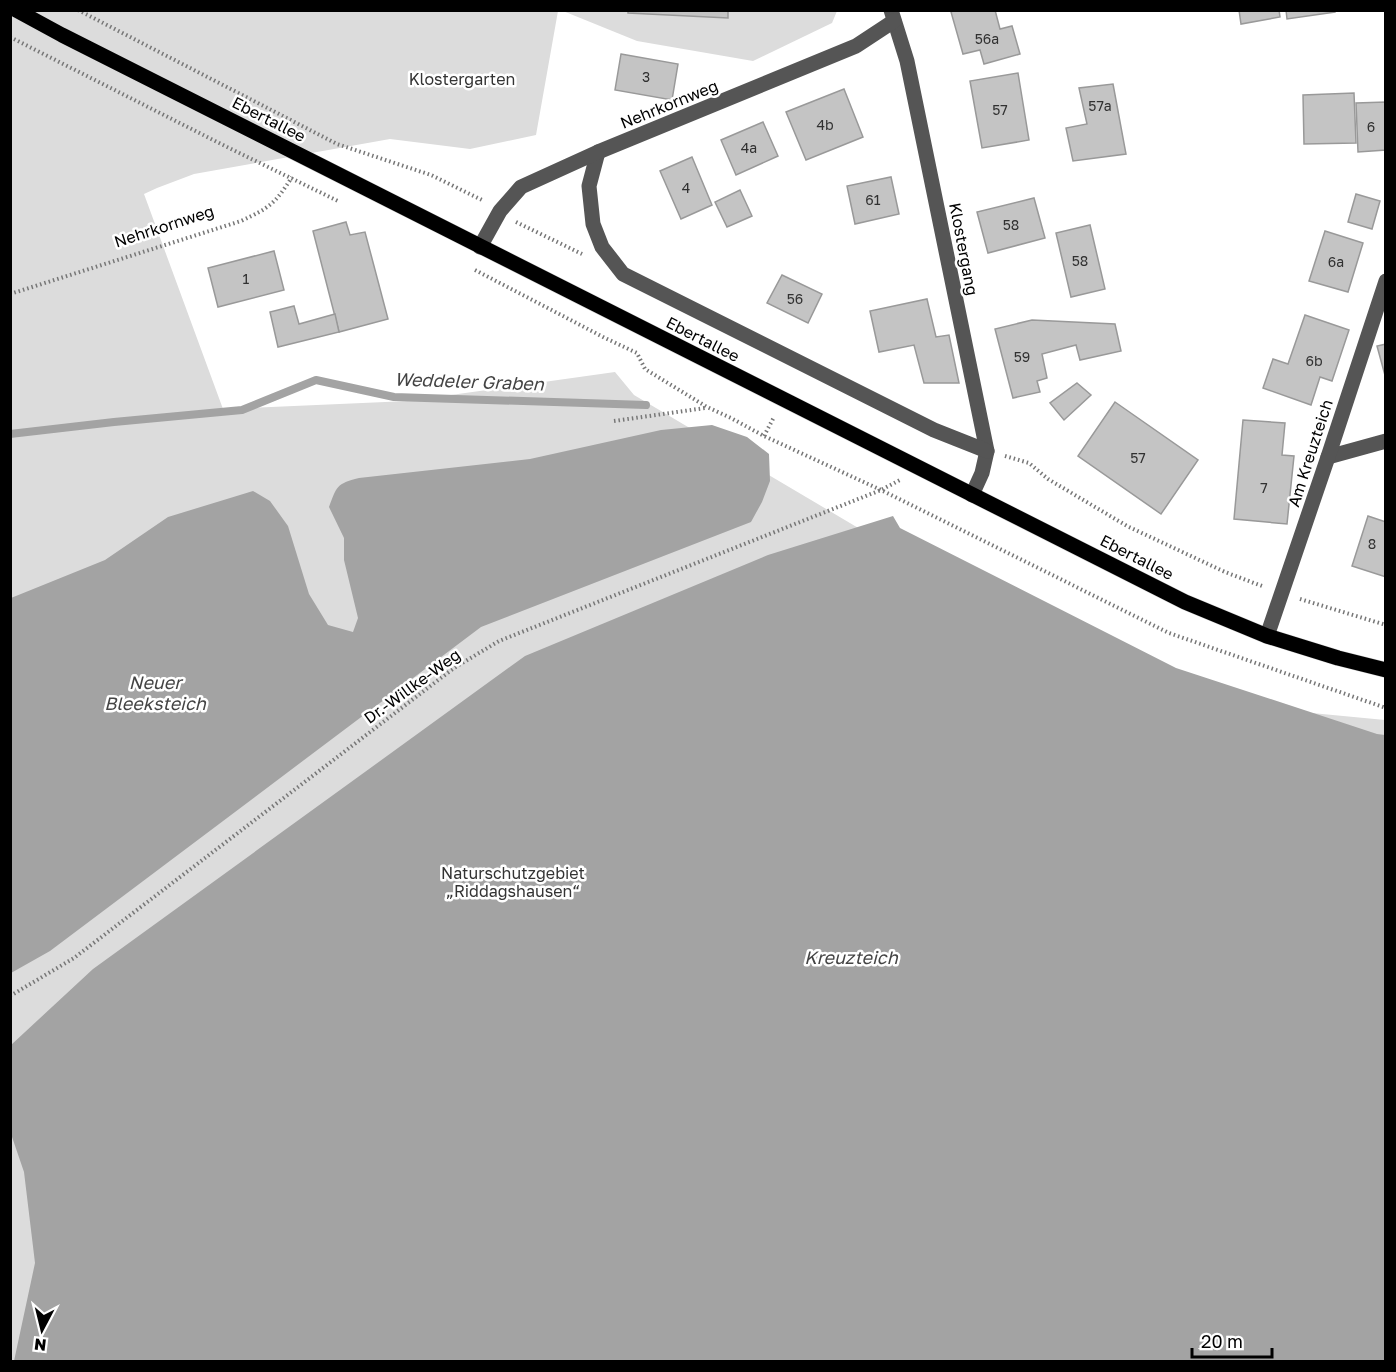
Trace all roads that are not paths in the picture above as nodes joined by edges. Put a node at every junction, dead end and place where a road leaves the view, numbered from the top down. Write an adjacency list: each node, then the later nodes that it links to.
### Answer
1 (16, 10): 4 (main road, Ebertallee)
2 (892, 16): 3 (street, Nehrkornweg); 7 (street, Klostergang)
3 (598, 152): 4 (street, Nehrkornweg); 7 (street)
4 (480, 247): 9 (main road, Ebertallee)
5 (1386, 282): 8 (street, Am Kreuzteich)
6 (1386, 441): 8 (street)
7 (987, 451): 9 (street, Klostergang)
8 (1328, 457): 10 (street, Am Kreuzteich)
9 (972, 495): 10 (main road, Ebertallee)
10 (1267, 636): 11 (main road, Ebertallee)
11 (1386, 670)

